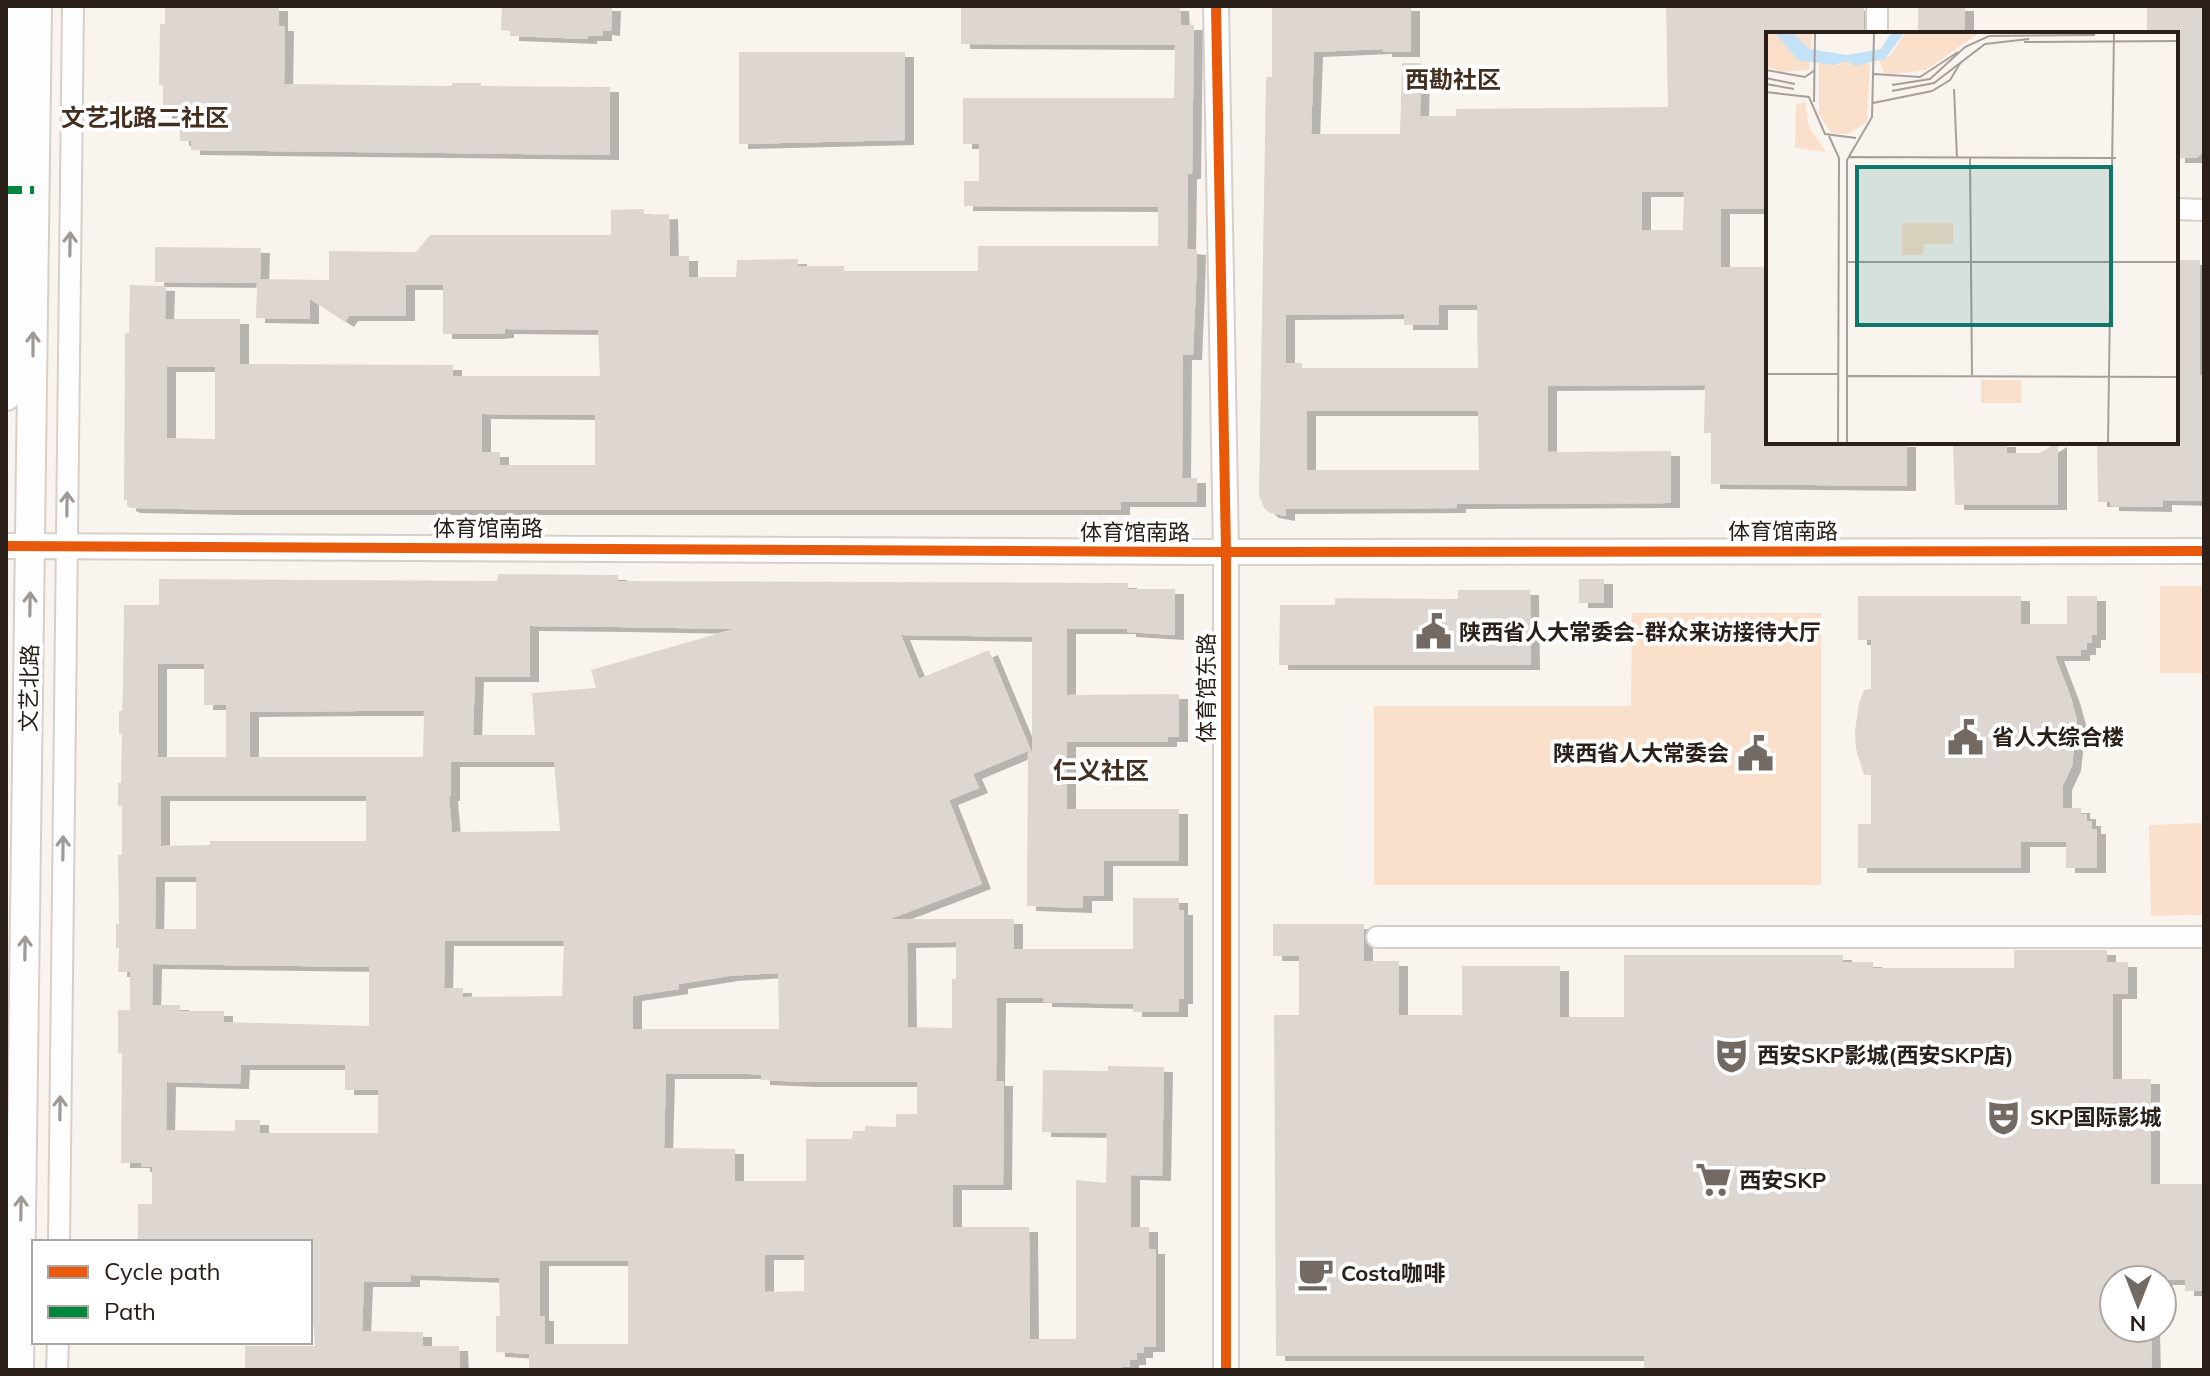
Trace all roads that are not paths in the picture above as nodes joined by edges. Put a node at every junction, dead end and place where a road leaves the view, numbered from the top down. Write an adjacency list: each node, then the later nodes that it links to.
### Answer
1 (11, 6): 7 (main road, 文艺北路)
2 (37, 6): 7 (main road, 文艺北路)
3 (73, 6): 12 (street, one-way to 3)
4 (1216, 6): 13 (street, 体育馆东路)
5 (1877, 6): 6 (street)
6 (1877, 32)
7 (16, 190): 10 (main road, 文艺北路); 11 (main road, 文艺北路, one-way to 7)
8 (2178, 209): 9 (street)
9 (2204, 210)
10 (6, 396)
11 (18, 546): 12 (street, 体育馆南路); 19 (main road, 文艺北路, one-way to 11)
12 (67, 546): 13 (street, 体育馆南路); 17 (street, one-way to 12)
13 (1226, 551): 14 (street, 体育馆南路); 21 (street, 体育馆东路)
14 (2204, 551)
15 (1377, 937): 16 (street)
16 (2204, 937)
17 (59, 1240)
18 (58, 1344): 20 (street)
19 (19, 1370)
20 (57, 1370)
21 (1226, 1370)

